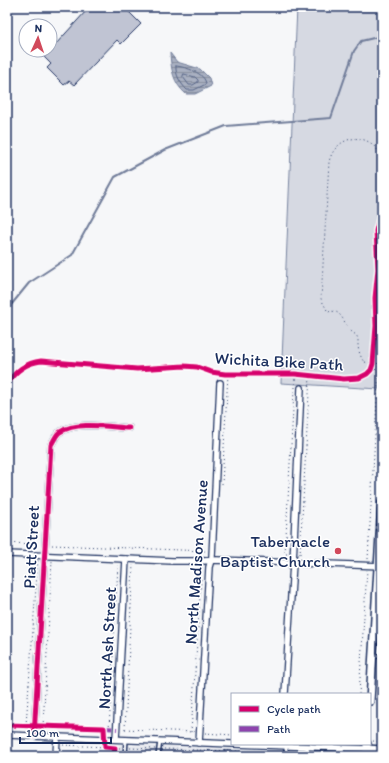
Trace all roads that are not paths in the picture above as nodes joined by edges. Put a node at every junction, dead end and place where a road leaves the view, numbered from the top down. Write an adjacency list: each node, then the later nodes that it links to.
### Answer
1 (220, 384): 8 (street, North Madison Avenue)
2 (301, 388): 9 (street)
3 (129, 428): 6 (street, Piatt Street)
4 (382, 502): 10 (street)
5 (7, 554): 6 (street)
6 (45, 556): 7 (street); 16 (street, Piatt Street)
7 (126, 559): 8 (street); 18 (street, North Ash Street)
8 (211, 561): 9 (street); 21 (street, North Madison Avenue)
9 (293, 563): 10 (street); 13 (street)
10 (380, 566): 11 (street)
11 (373, 656): 12 (lane); 14 (street)
12 (382, 656)
13 (285, 693)
14 (371, 693)
15 (7, 735): 16 (street)
16 (34, 736): 17 (street)
17 (57, 737): 18 (street); 30 (street)
18 (116, 739): 19 (street)
19 (126, 740): 20 (street); 27 (lane)
20 (160, 741): 21 (street); 28 (lane)
21 (199, 743): 22 (street)
22 (231, 744)
23 (283, 745): 24 (street); 31 (lane)
24 (307, 747): 25 (street); 29 (lane)
25 (367, 750): 26 (street)
26 (382, 750)
27 (125, 754)
28 (159, 755)
29 (307, 755)
30 (56, 756)
31 (286, 756)

